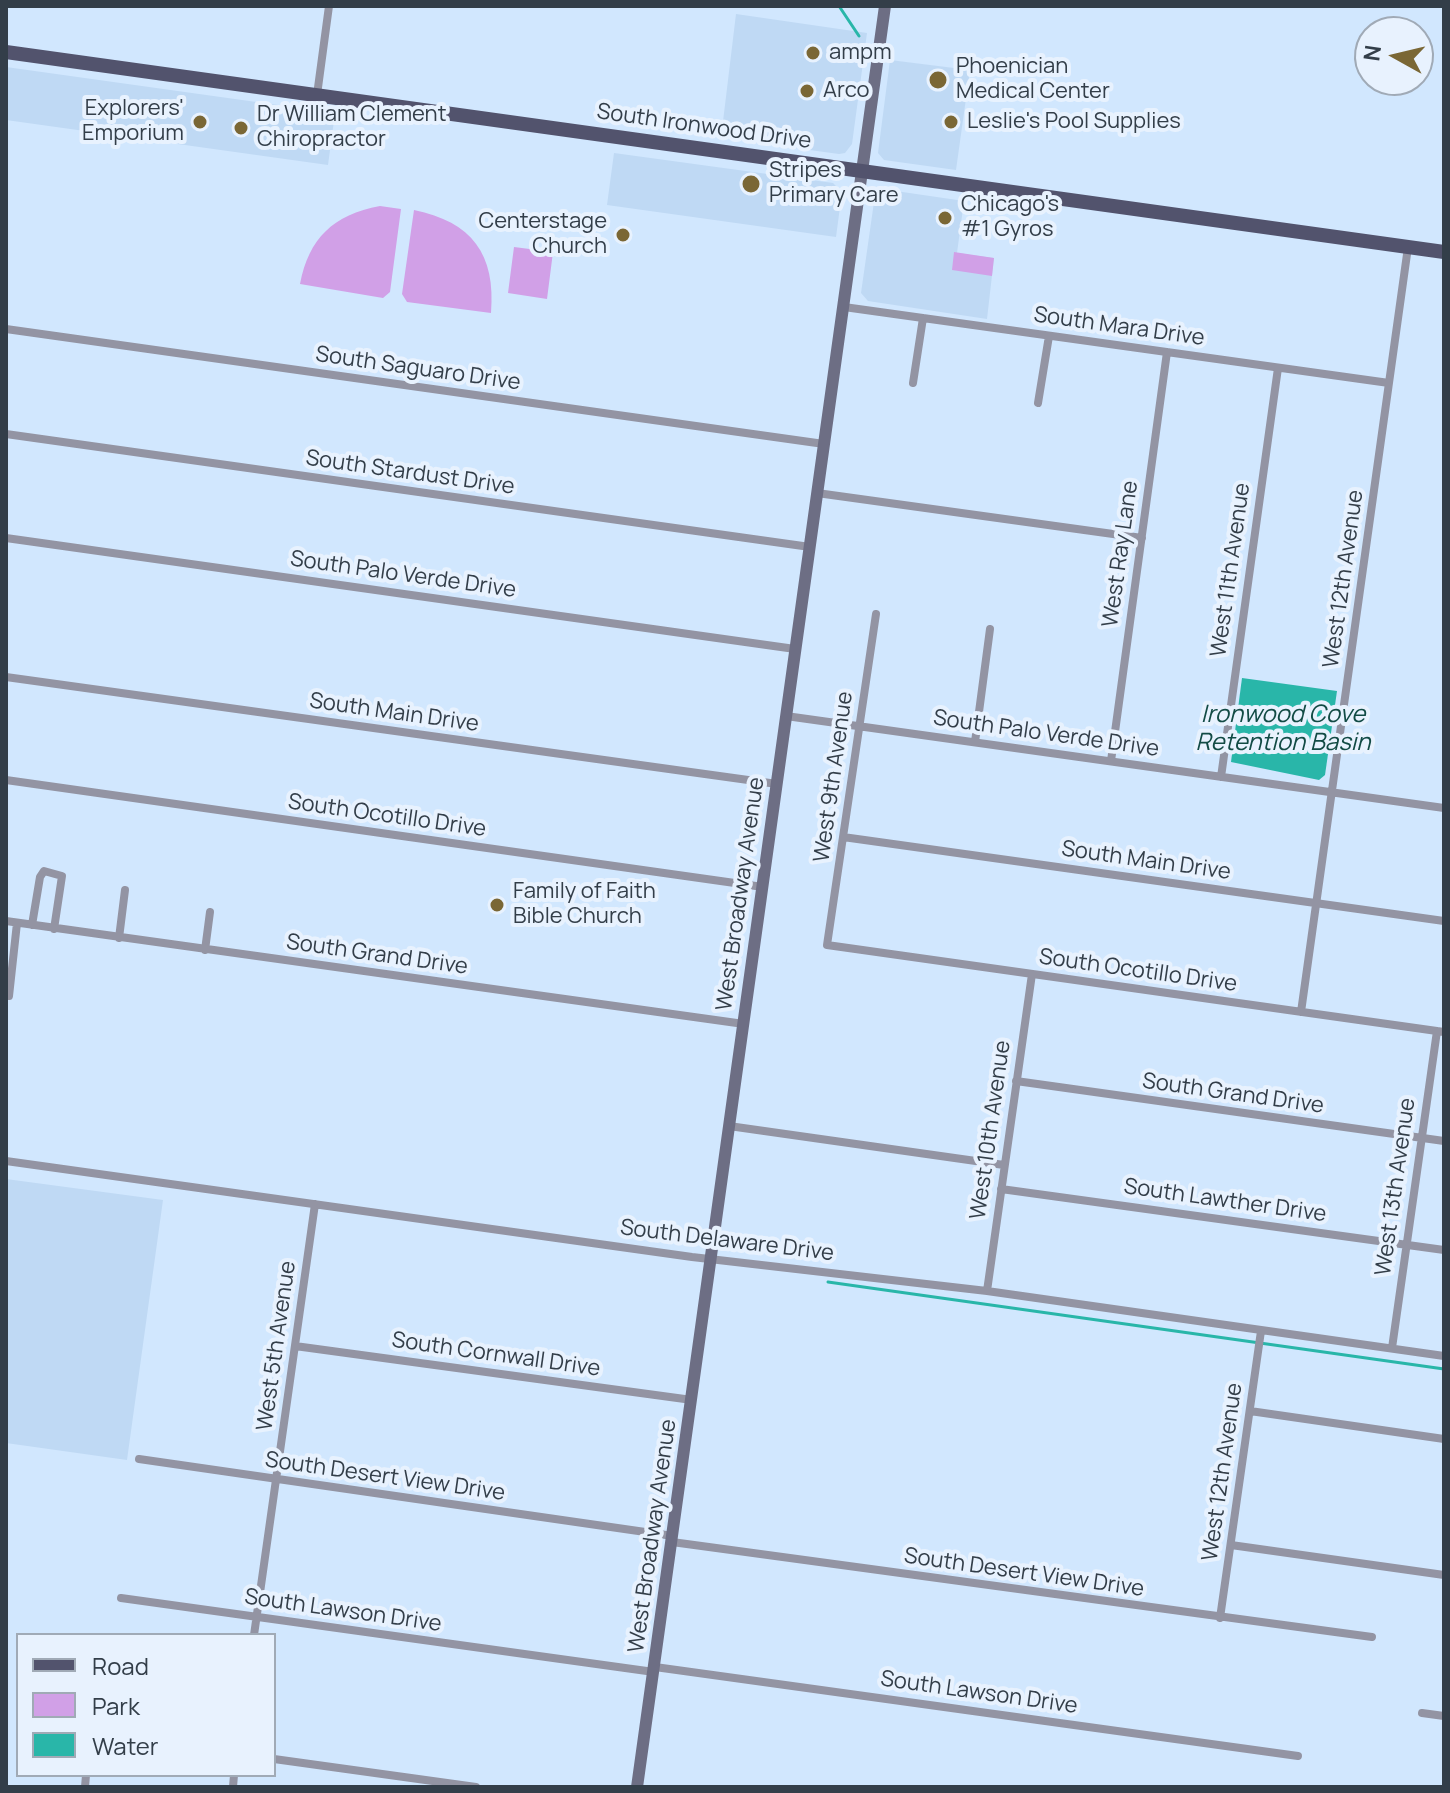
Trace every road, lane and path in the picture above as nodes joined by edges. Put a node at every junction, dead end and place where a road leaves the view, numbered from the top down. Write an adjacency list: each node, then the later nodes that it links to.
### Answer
1 (329, 6): 4 (street)
2 (885, 6): 5 (main road, West Broadway Avenue)
3 (6, 52): 4 (main road, South Ironwood Drive)
4 (317, 95): 5 (main road, South Ironwood Drive)
5 (862, 171): 6 (main road, South Ironwood Drive); 8 (main road, West Broadway Avenue)
6 (1408, 247): 7 (main road, South Ironwood Drive); 15 (street, West 12th Avenue)
7 (1444, 252)
8 (844, 307): 9 (street, South Mara Drive); 18 (main road, West Broadway Avenue)
9 (923, 318): 11 (street, South Mara Drive); 14 (street)
10 (6, 329): 18 (street, South Saguaro Drive)
11 (1049, 336): 12 (street, South Mara Drive); 16 (street)
12 (1167, 352): 13 (street, South Mara Drive); 21 (street, West Ray Lane)
13 (1278, 368): 15 (street, South Mara Drive); 31 (street, West 11th Avenue)
14 (913, 383)
15 (1389, 383): 34 (street, West 12th Avenue)
16 (1038, 403)
17 (6, 434): 22 (street, South Stardust Drive)
18 (824, 444): 19 (main road, West Broadway Avenue)
19 (817, 493): 21 (street); 22 (main road, West Broadway Avenue)
20 (6, 538): 25 (street, South Palo Verde Drive)
21 (1142, 538): 30 (street, West Ray Lane)
22 (810, 547): 25 (main road, West Broadway Avenue)
23 (876, 614): 28 (street, West 9th Avenue)
24 (990, 629): 29 (street)
25 (795, 649): 27 (main road, West Broadway Avenue)
26 (6, 677): 33 (street, South Main Drive)
27 (786, 716): 28 (street, South Palo Verde Drive); 33 (main road, West Broadway Avenue)
28 (860, 726): 29 (street, South Palo Verde Drive); 36 (street, West 9th Avenue)
29 (975, 742): 30 (street, South Palo Verde Drive)
30 (1111, 761): 31 (street, South Palo Verde Drive)
31 (1221, 777): 34 (street, South Palo Verde Drive)
32 (6, 780): 37 (street, South Ocotillo Drive)
33 (777, 784): 37 (main road, West Broadway Avenue)
34 (1332, 792): 35 (street, South Palo Verde Drive); 39 (street, West 12th Avenue)
35 (1444, 808)
36 (843, 837): 39 (street, South Main Drive); 47 (street, West 9th Avenue)
37 (763, 887): 52 (main road, West Broadway Avenue)
38 (125, 890): 46 (street)
39 (1317, 903): 42 (street, South Main Drive); 51 (street, West 12th Avenue)
40 (210, 912): 48 (street)
41 (6, 921): 43 (street, South Grand Drive)
42 (1444, 921)
43 (17, 923): 44 (street, South Grand Drive); 50 (street)
44 (32, 925): 45 (street, South Grand Drive); 45 (street)
45 (54, 929): 46 (street, South Grand Drive)
46 (119, 938): 48 (street, South Grand Drive)
47 (827, 945): 49 (street, South Ocotillo Drive)
48 (205, 950): 52 (street, South Grand Drive)
49 (1032, 974): 51 (street, South Ocotillo Drive); 54 (street, West 10th Avenue)
50 (9, 996)
51 (1301, 1012): 53 (street, South Ocotillo Drive)
52 (744, 1024): 55 (main road, West Broadway Avenue)
53 (1440, 1031): 56 (street, West 13th Avenue)
54 (1016, 1081): 56 (street, South Grand Drive); 59 (street, West 10th Avenue)
55 (729, 1126): 59 (street); 64 (main road, West Broadway Avenue)
56 (1421, 1138): 57 (street, South Grand Drive); 62 (street, West 13th Avenue)
57 (1444, 1141)
58 (6, 1161): 61 (street, South Delaware Drive)
59 (1004, 1165): 60 (street, West 10th Avenue)
60 (1001, 1189): 62 (street, South Lawther Drive); 65 (street, West 10th Avenue)
61 (315, 1204): 64 (street, South Delaware Drive); 67 (street, West 5th Avenue)
62 (1406, 1244): 63 (street, South Lawther Drive); 68 (street, West 13th Avenue)
63 (1444, 1250)
64 (711, 1259): 65 (street, South Delaware Drive); 70 (main road, West Broadway Avenue)
65 (987, 1291): 66 (street, South Delaware Drive)
66 (1260, 1339): 68 (street, South Delaware Drive); 71 (street, West 12th Avenue)
67 (295, 1346): 70 (street, South Cornwall Drive); 74 (street, West 5th Avenue)
68 (1392, 1348): 69 (street, South Delaware Drive)
69 (1444, 1356)
70 (692, 1400): 75 (main road, West Broadway Avenue)
71 (1250, 1411): 72 (street); 76 (street, West 12th Avenue)
72 (1444, 1439)
73 (139, 1459): 74 (street, South Desert View Drive)
74 (276, 1480): 75 (street, South Desert View Drive); 79 (street, West 5th Avenue)
75 (673, 1539): 80 (street, South Desert View Drive); 83 (main road, West Broadway Avenue)
76 (1231, 1545): 77 (street); 80 (street, West 12th Avenue)
77 (1444, 1575)
78 (121, 1598): 79 (street, South Lawson Drive)
79 (257, 1617): 81 (street, West 5th Avenue); 83 (street, South Lawson Drive)
80 (1220, 1618): 82 (street, South Desert View Drive)
81 (254, 1633)
82 (1372, 1637)
83 (654, 1670): 86 (street, South Lawson Drive); 89 (main road, West Broadway Avenue)
84 (1422, 1713): 85 (street)
85 (1444, 1716)
86 (1298, 1756)
87 (276, 1759): 88 (street)
88 (476, 1787)
89 (637, 1787)

